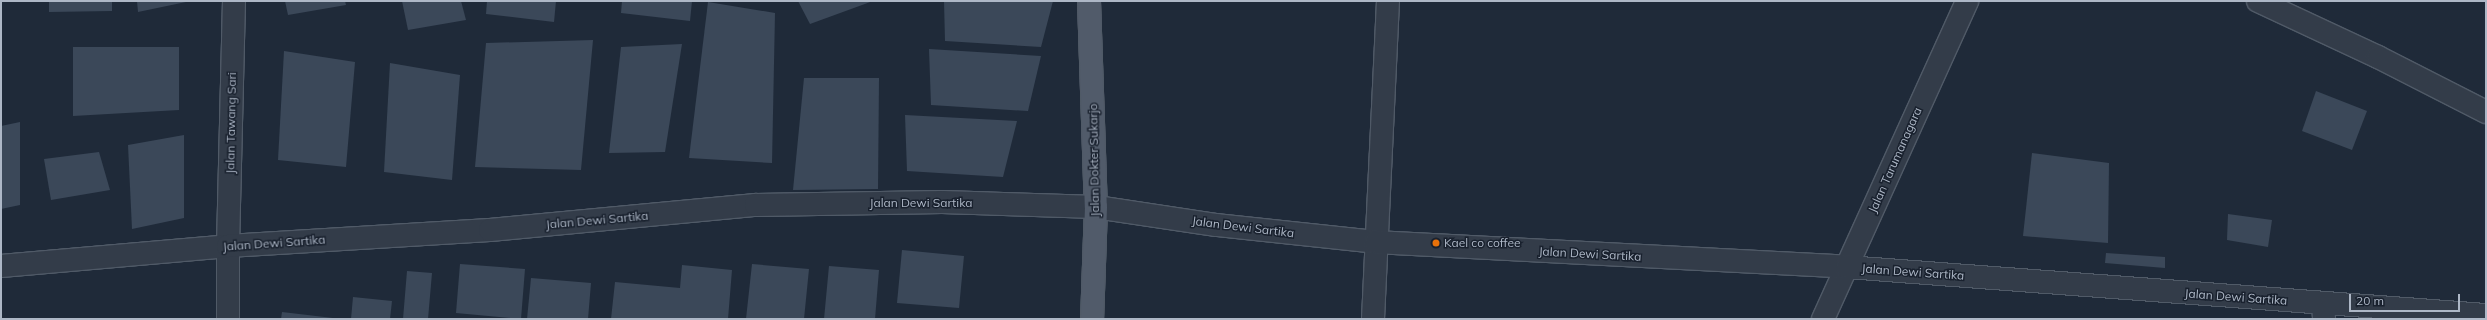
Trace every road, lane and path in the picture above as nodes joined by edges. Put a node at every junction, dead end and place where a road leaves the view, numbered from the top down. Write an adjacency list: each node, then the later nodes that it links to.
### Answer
1 (234, 1): 9 (street, Jalan Tawang Sari)
2 (1090, 1): 7 (main road, Jalan Dokter Sukarjo)
3 (1388, 1): 8 (street)
4 (1967, 1): 11 (street, Jalan Tarumanagara)
5 (2258, 1): 6 (street)
6 (2486, 112)
7 (1096, 207): 8 (street, Jalan Dewi Sartika); 9 (street, Jalan Dewi Sartika); 15 (main road, Jalan Dokter Sukarjo)
8 (1376, 242): 11 (street, Jalan Dewi Sartika); 16 (street)
9 (228, 246): 10 (street, Jalan Dewi Sartika); 14 (street, Jalan Tawang Sari)
10 (1, 266)
11 (1847, 267): 12 (street, Jalan Dewi Sartika); 17 (street, Jalan Tarumanagara)
12 (2323, 311): 13 (street, Jalan Dewi Sartika)
13 (2486, 315)
14 (228, 319)
15 (1092, 319)
16 (1373, 319)
17 (1823, 319)

